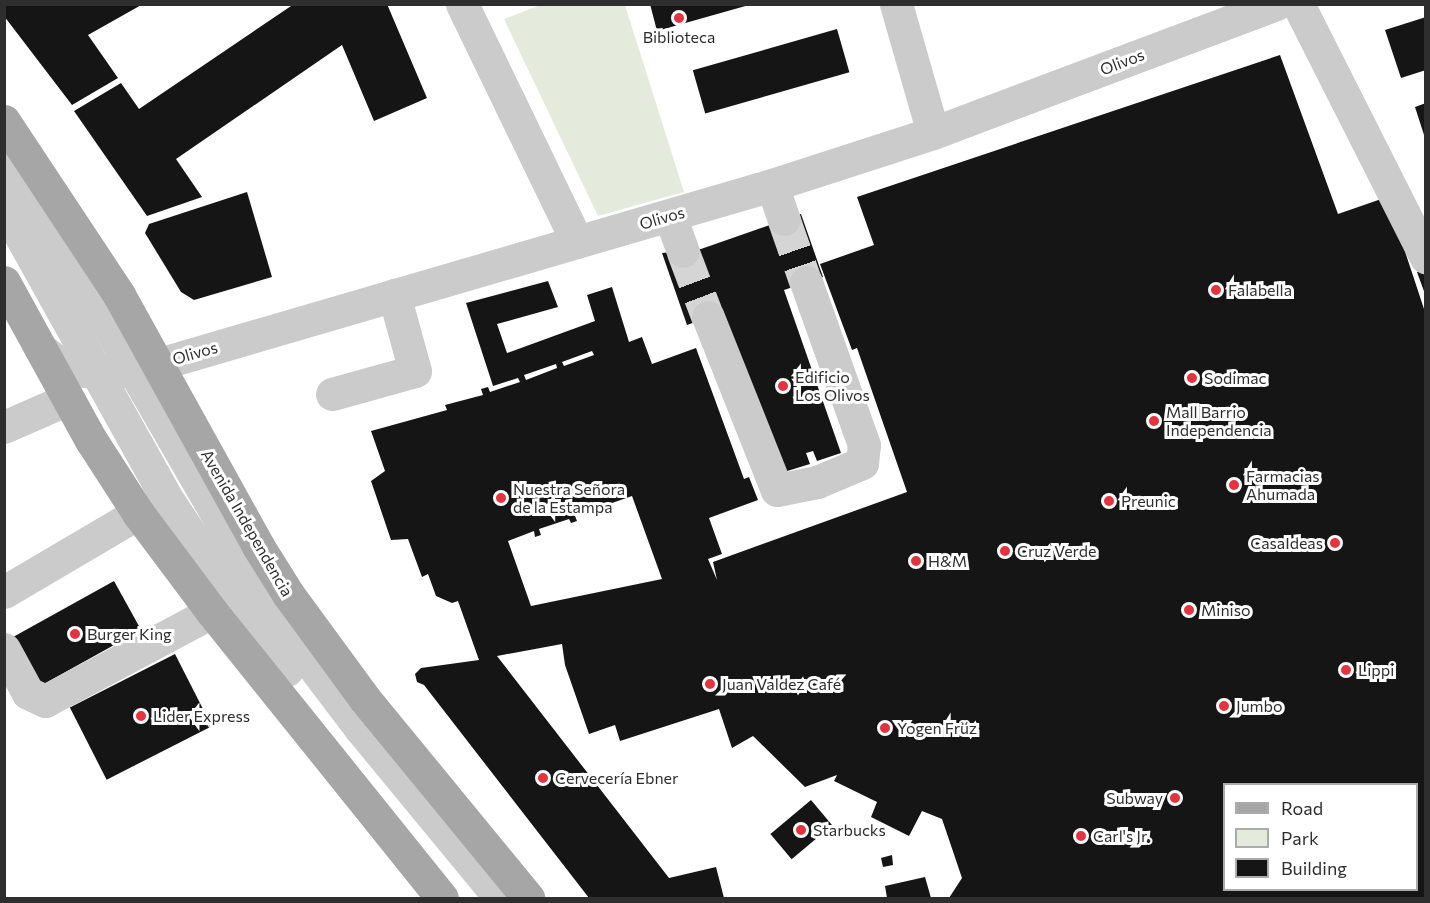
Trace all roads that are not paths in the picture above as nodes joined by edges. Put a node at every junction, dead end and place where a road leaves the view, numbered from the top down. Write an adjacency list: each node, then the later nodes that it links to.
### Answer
1 (462, 4): 12 (street)
2 (896, 4): 6 (street)
3 (1276, 4): 6 (street, Olivos)
4 (1298, 4): 14 (street)
5 (4, 121): 20 (main road, Avenida Independencia)
6 (933, 133): 8 (street, Olivos)
7 (4, 164): 20 (street)
8 (772, 185): 10 (street, Olivos); 11 (street)
9 (4, 206): 21 (street)
10 (670, 216): 12 (street, Olivos); 13 (street)
11 (784, 219)
12 (577, 242): 17 (street, Olivos)
13 (683, 251)
14 (1425, 257)
15 (4, 282): 19 (main road)
16 (806, 282): 18 (street)
17 (394, 295): 20 (street, Olivos); 22 (street)
18 (708, 317)
19 (40, 348): 21 (street, Olivos); 23 (main road)
20 (146, 367): 21 (street, Olivos); 31 (street); 32 (main road, Avenida Independencia)
21 (99, 372): 30 (street)
22 (332, 394)
23 (68, 399): 24 (street); 25 (main road)
24 (4, 427)
25 (138, 513): 26 (street); 27 (main road)
26 (4, 592)
27 (212, 612): 28 (street); 29 (main road)
28 (4, 649)
29 (442, 898)
30 (476, 898)
31 (500, 898)
32 (528, 898)

